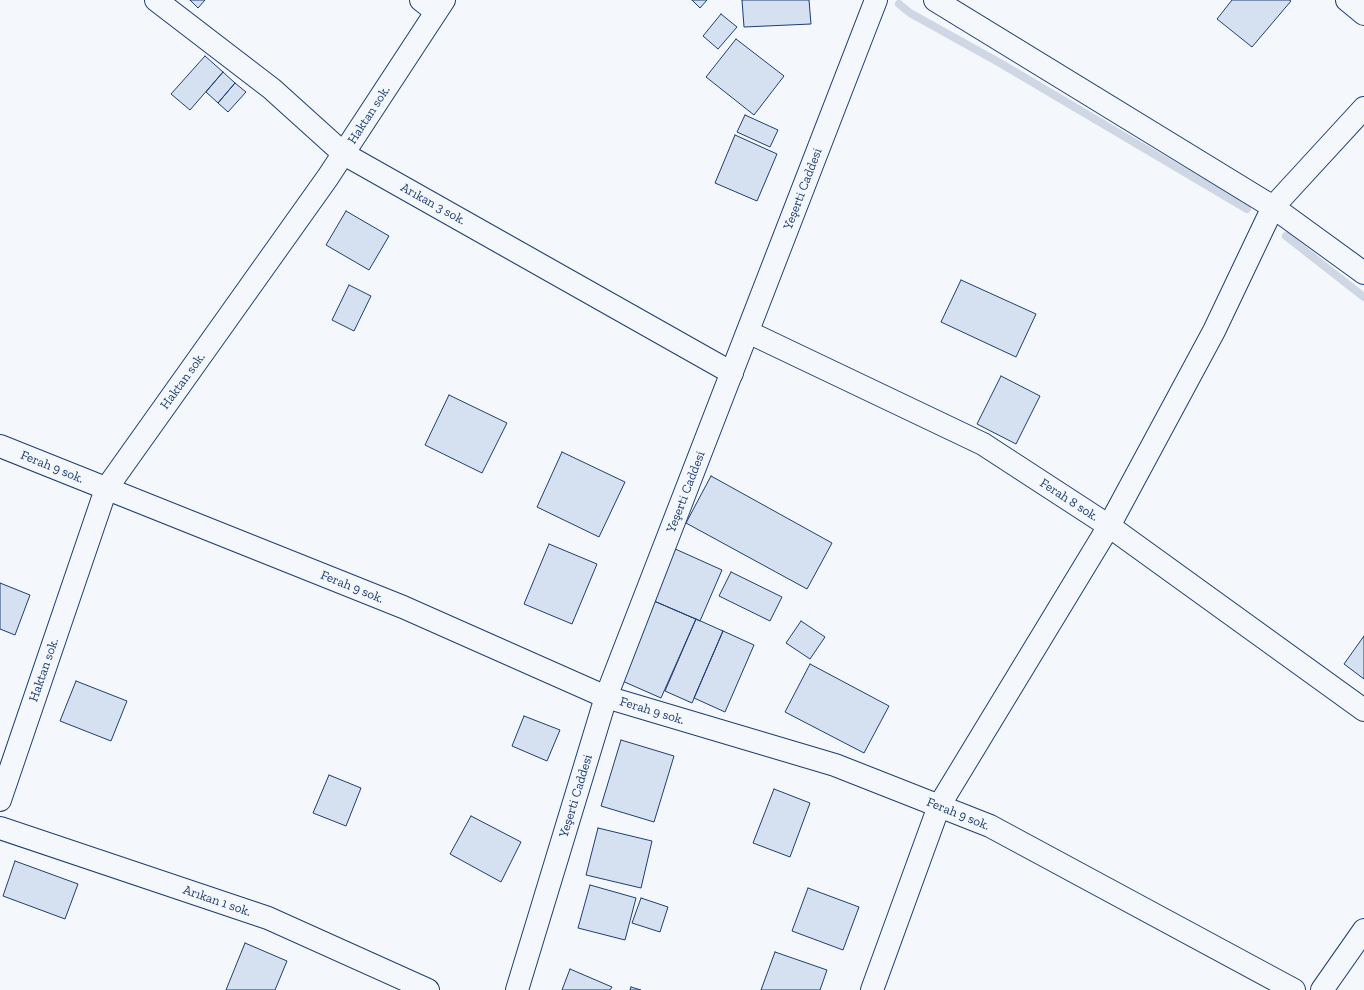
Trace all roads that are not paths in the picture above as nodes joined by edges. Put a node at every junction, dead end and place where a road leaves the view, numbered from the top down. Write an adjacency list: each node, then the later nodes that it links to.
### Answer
1 (156, 0): 8 (street, Arıkan 3 sok.)
2 (876, 0): 11 (street, Yeşerti Caddesi)
3 (935, 0): 9 (street)
4 (1347, 0): 6 (street)
5 (434, 4): 8 (street, Haktan sok.)
6 (1364, 14)
7 (1364, 108): 9 (street)
8 (344, 154): 12 (street, Arıkan 3 sok.); 14 (street, Haktan sok.)
9 (1273, 207): 10 (street); 15 (street)
10 (1364, 272)
11 (748, 332): 12 (street, Yeşerti Caddesi); 15 (street, Ferah 8 sok.)
12 (732, 373): 16 (street, Yeşerti Caddesi)
13 (0, 446): 14 (street, Ferah 9 sok.)
14 (106, 489): 16 (street, Ferah 9 sok.); 18 (street, Haktan sok.)
15 (1109, 526): 17 (street, Ferah 8 sok.); 19 (street)
16 (606, 697): 19 (street, Ferah 9 sok.); 23 (street, Yeşerti Caddesi)
17 (1364, 710)
18 (0, 800)
19 (939, 806): 24 (street); 25 (street, Ferah 9 sok.)
20 (0, 828): 22 (street, Arıkan 1 sok.)
21 (1364, 930): 26 (street)
22 (428, 990)
23 (517, 990)
24 (872, 990)
25 (1294, 990)
26 (1322, 990)

